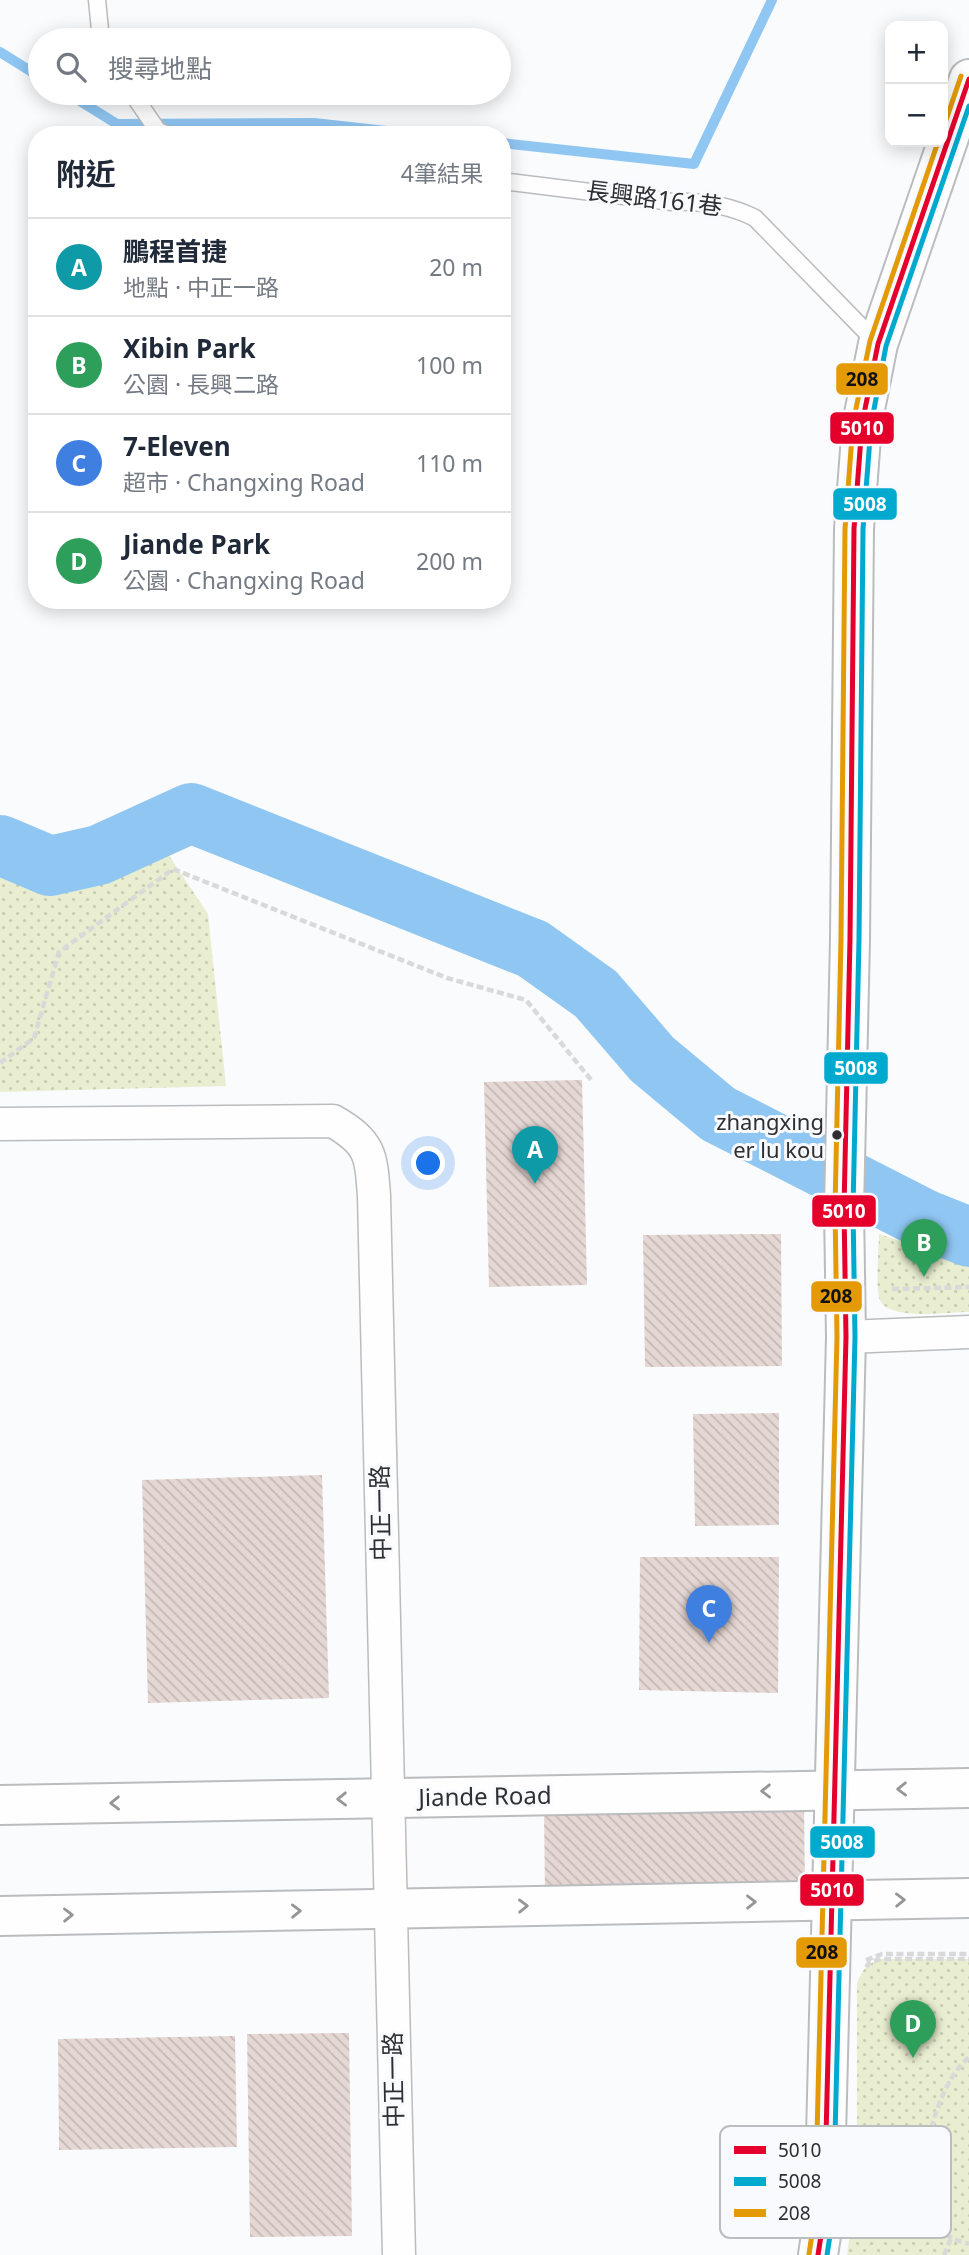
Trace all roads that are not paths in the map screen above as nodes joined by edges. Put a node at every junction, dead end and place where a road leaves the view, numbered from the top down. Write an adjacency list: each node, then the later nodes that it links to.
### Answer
1 (97, 0): 2 (lane)
2 (100, 28)
3 (969, 79): 7 (main road)
4 (141, 105): 5 (lane)
5 (158, 126)
6 (511, 182): 7 (lane, 長興路161巷)
7 (878, 344): 10 (main road)
8 (0, 1124): 13 (street, 中正一路)
9 (969, 1332): 10 (street)
10 (846, 1337): 12 (main road)
11 (969, 1788): 12 (main road, Jiande Road, one-way to 12)
12 (834, 1790): 13 (main road, Jiande Road, one-way to 13); 16 (main road)
13 (387, 1798): 14 (main road, Jiande Road, one-way to 14); 17 (street, 中正一路)
14 (0, 1805)
15 (969, 1898): 16 (main road, one-way to 15)
16 (832, 1901): 17 (main road, one-way to 16); 19 (main road)
17 (390, 1909): 18 (main road, one-way to 17); 20 (street, 中正一路)
18 (0, 1916)
19 (826, 2126)
20 (399, 2255)

